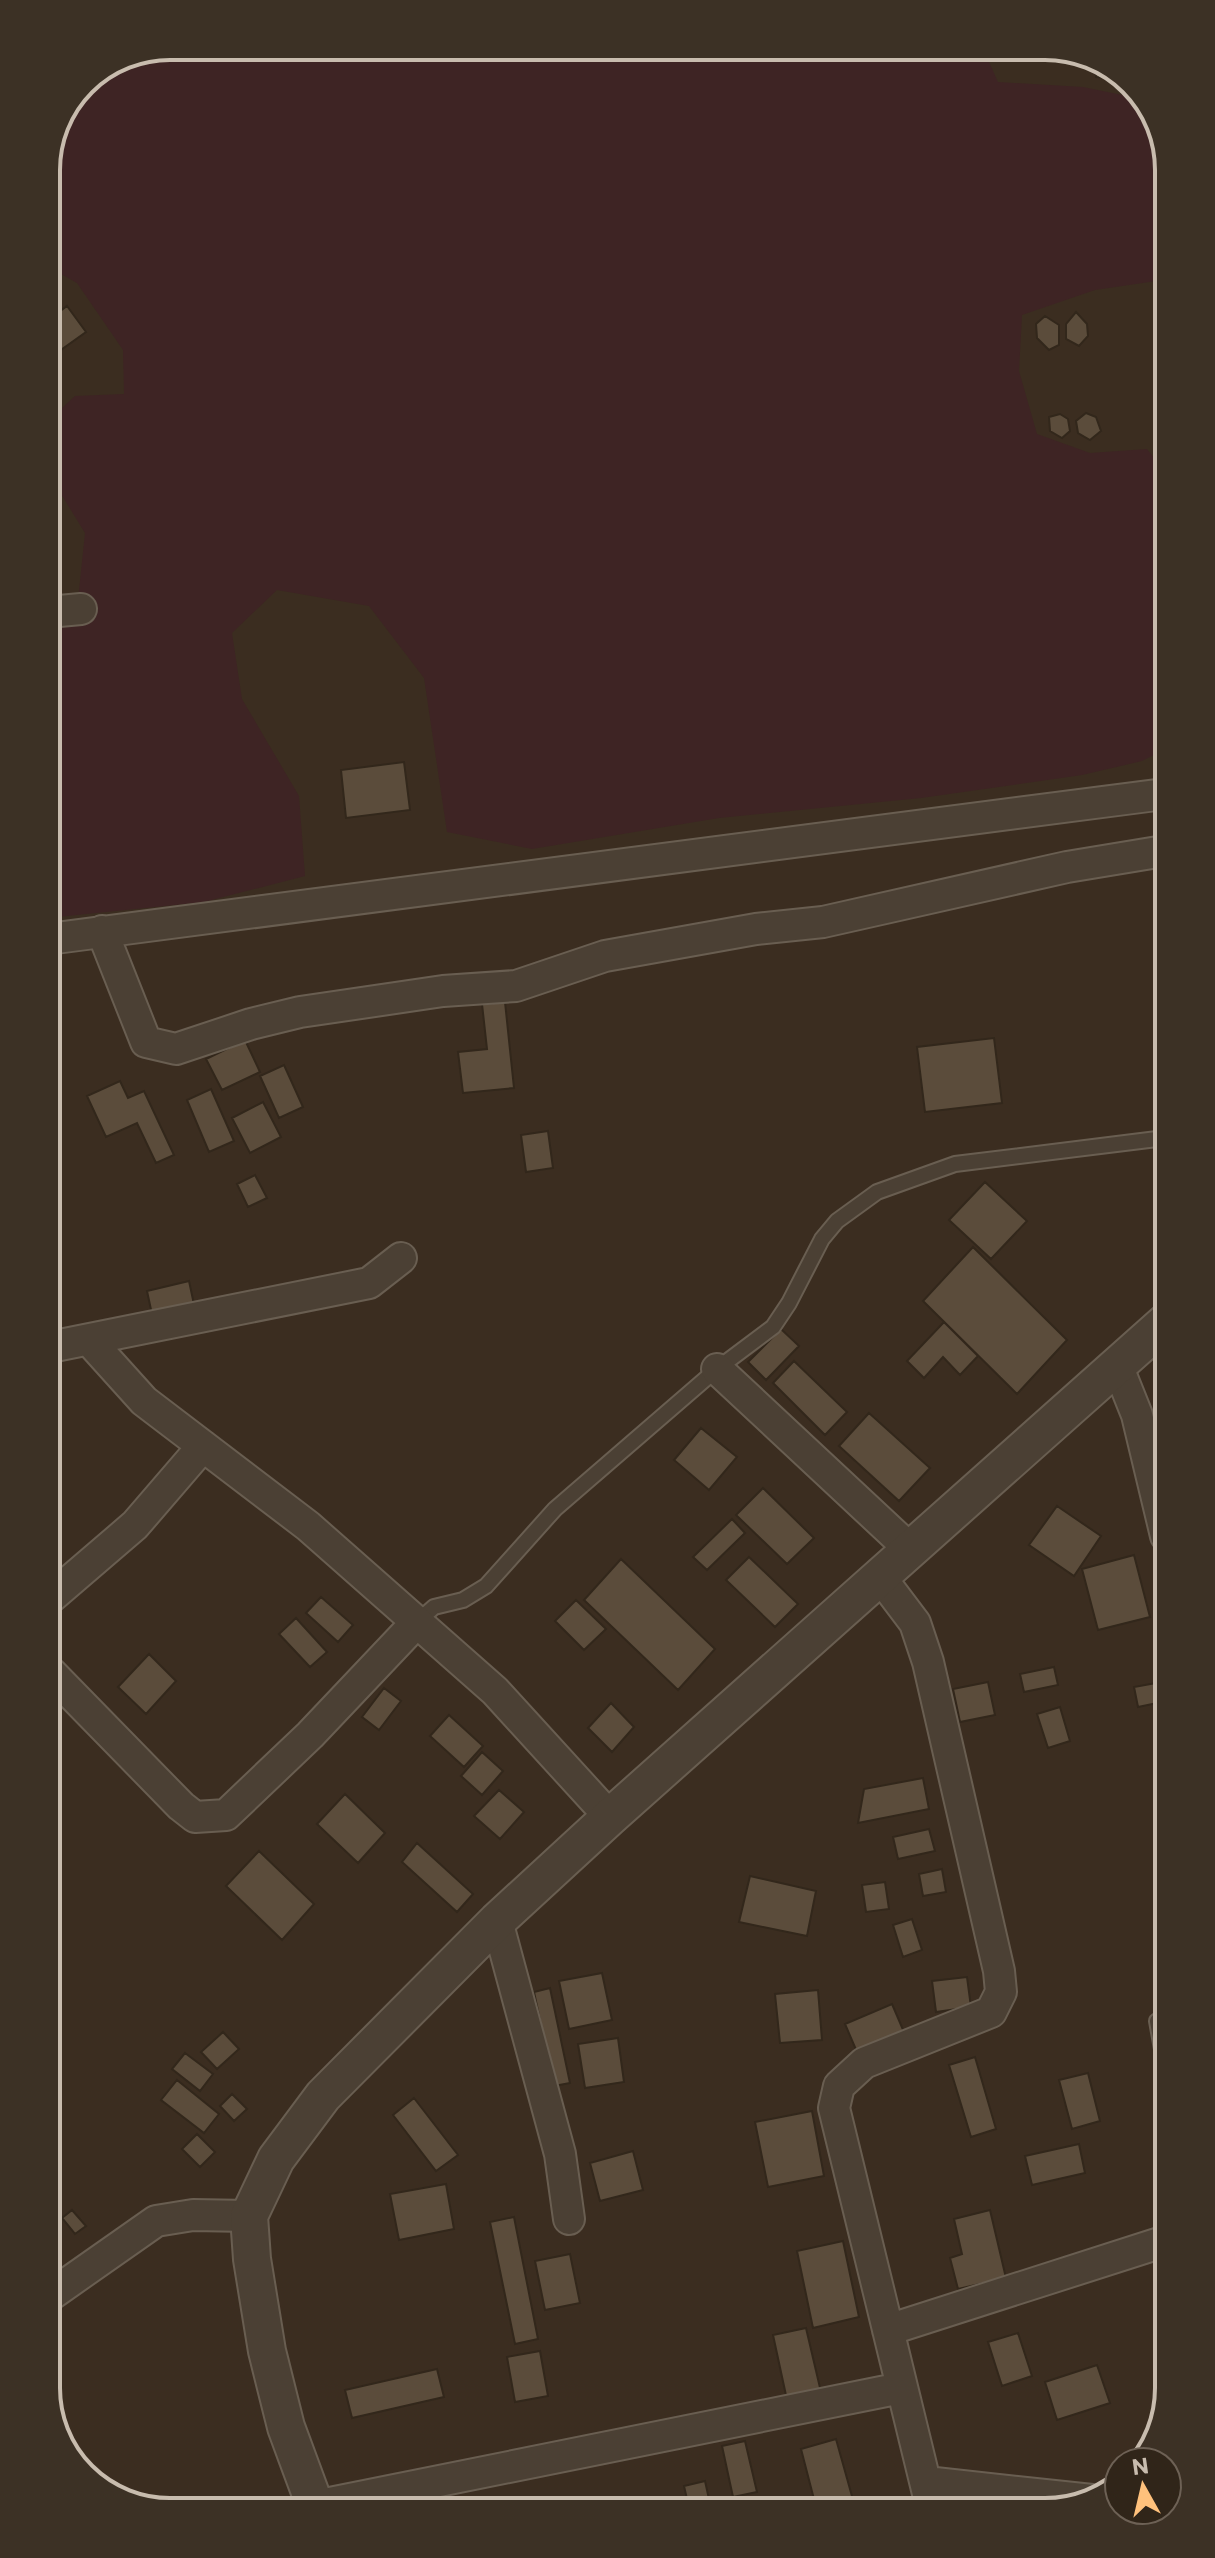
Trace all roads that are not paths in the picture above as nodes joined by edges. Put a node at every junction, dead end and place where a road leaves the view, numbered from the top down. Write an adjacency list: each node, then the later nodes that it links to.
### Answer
1 (81, 609): 2 (street)
2 (60, 611)
3 (1155, 795): 5 (street)
4 (1155, 852): 5 (street)
5 (102, 931): 6 (street)
6 (60, 937)
7 (1155, 1139): 13 (lane)
8 (401, 1258): 10 (street)
9 (1155, 1332): 12 (street)
10 (89, 1340): 11 (street); 14 (street)
11 (60, 1345)
12 (1117, 1365): 15 (street); 16 (street)
13 (717, 1369): 16 (street); 19 (lane)
14 (203, 1446): 18 (street); 19 (street)
15 (1155, 1490)
16 (911, 1550): 17 (street)
17 (881, 1578): 21 (street); 27 (street)
18 (60, 1589)
19 (417, 1622): 20 (street); 21 (street)
20 (60, 1682)
21 (610, 1817): 22 (street)
22 (497, 1921): 23 (street); 24 (street)
23 (249, 2216): 26 (street); 30 (street)
24 (569, 2219)
25 (1155, 2244): 27 (street)
26 (60, 2288)
27 (888, 2330): 28 (street)
28 (901, 2388): 29 (street); 31 (street)
29 (928, 2494): 32 (street)
30 (312, 2498)
31 (365, 2498)
32 (1037, 2498)

